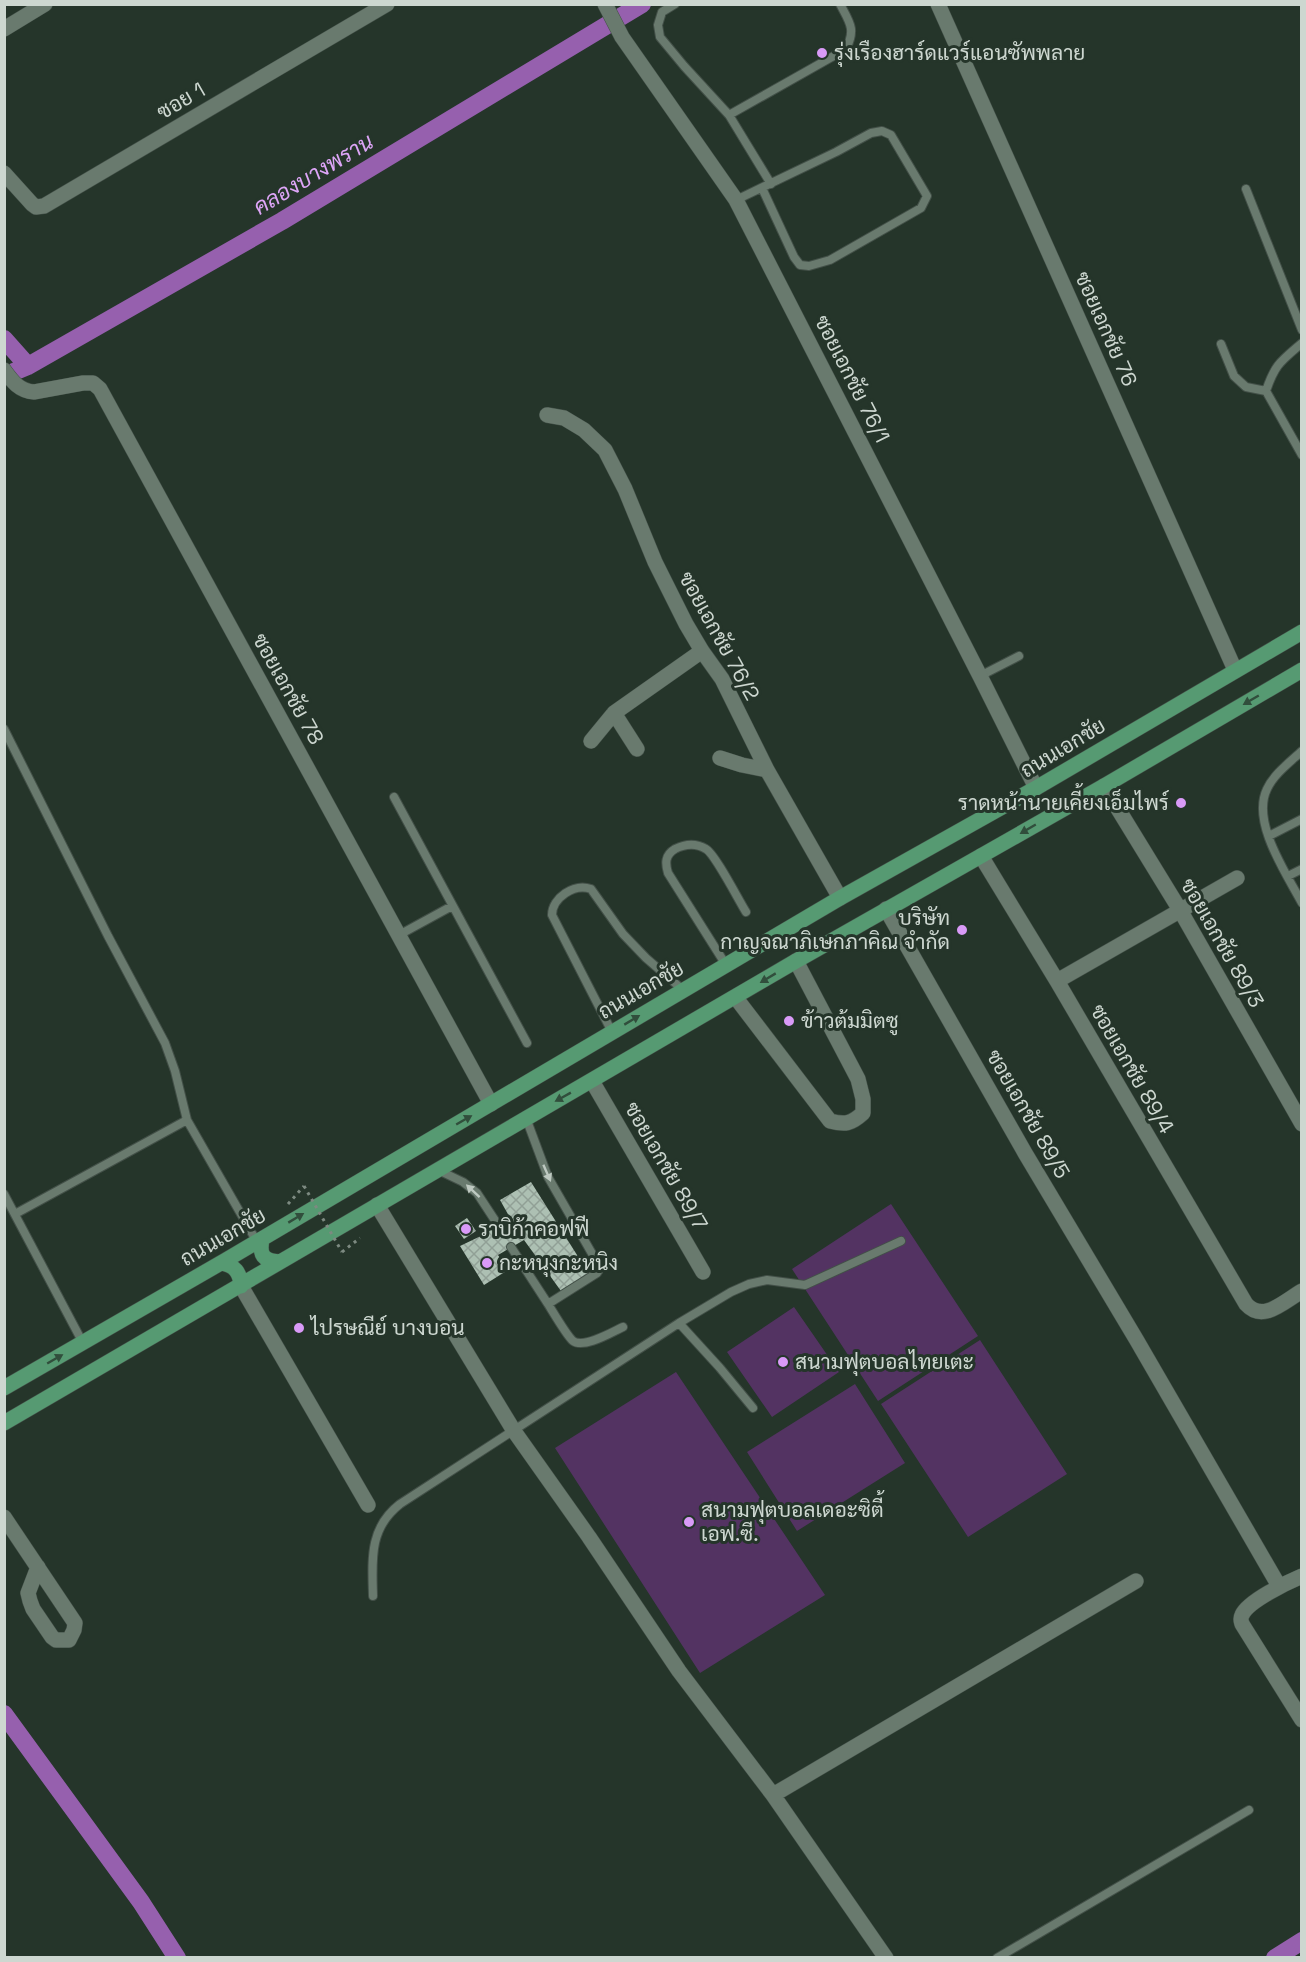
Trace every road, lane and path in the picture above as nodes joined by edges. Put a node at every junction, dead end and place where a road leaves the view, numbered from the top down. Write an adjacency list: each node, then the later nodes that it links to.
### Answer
1 (45, 4): 7 (street)
2 (387, 4): 9 (street, ซอย 1)
3 (604, 4): 13 (street, ซอยเอกชัย 76/1)
4 (675, 4): 8 (lane)
5 (840, 4): 8 (lane)
6 (938, 4): 24 (street, ซอยเอกชัย 76)
7 (4, 29)
8 (729, 115): 10 (lane)
9 (4, 173)
10 (771, 184): 11 (lane); 11 (lane)
11 (762, 188): 13 (lane)
12 (1246, 189): 14 (lane)
13 (736, 200): 26 (street, ซอยเอกชัย 76/1)
14 (1302, 330)
15 (1302, 343): 18 (lane)
16 (1221, 344): 18 (lane)
17 (8, 375): 49 (street, ซอยเอกชัย 78)
18 (1266, 391): 20 (lane)
19 (547, 415): 22 (street, ซอยเอกชัย 76/2)
20 (1302, 455)
21 (1302, 632): 24 (main road, ถนนเอกชัย)
22 (702, 651): 27 (street); 33 (street, ซอยเอกชัย 76/2)
23 (1019, 656): 26 (lane)
24 (1235, 670): 35 (main road, ถนนเอกชัย)
25 (1302, 670): 34 (main road, one-way to 34)
26 (980, 676): 35 (street, ซอยเอกชัย 76/1)
27 (614, 713): 29 (street); 30 (street)
28 (4, 729): 60 (lane)
29 (591, 741)
30 (637, 748)
31 (1302, 751): 38 (lane)
32 (720, 758): 33 (street)
33 (767, 770): 43 (street, ซอยเอกชัย 76/2)
34 (1104, 786): 39 (main road, one-way to 39); 47 (street, ซอยเอกชัย 89/3)
35 (1035, 788): 43 (main road, ถนนเอกชัย)
36 (394, 797): 45 (lane)
37 (1302, 819): 38 (lane)
38 (1269, 836): 41 (lane)
39 (981, 856): 46 (main road); 52 (street, ซอยเอกชัย 89/4)
40 (1302, 869): 41 (lane)
41 (1288, 876): 44 (lane)
42 (1237, 878): 47 (street)
43 (840, 898): 51 (main road, ถนนเอกชัย)
44 (1302, 903)
45 (453, 906): 49 (lane); 56 (lane)
46 (886, 909): 50 (main road); 90 (street, ซอยเอกชัย 89/5)
47 (1180, 910): 52 (street); 61 (street, ซอยเอกชัย 89/3)
48 (746, 912): 51 (lane)
49 (399, 935): 58 (street, ซอยเอกชัย 78)
50 (796, 961): 54 (main road, one-way to 54); 54 (street)
51 (726, 965): 53 (main road, ถนนเอกชัย)
52 (1057, 981): 76 (street, ซอยเอกชัย 89/4)
53 (683, 990): 55 (main road, ถนนเอกชัย, one-way to 53); 55 (lane)
54 (736, 998): 57 (main road)
55 (612, 1032): 58 (main road, ถนนเอกชัย)
56 (526, 1043)
57 (592, 1081): 59 (main road, one-way to 59); 74 (street, ซอยเอกชัย 89/7)
58 (492, 1104): 69 (main road, ถนนเอกชัย, one-way to 58)
59 (526, 1118): 62 (main road); 77 (lane, one-way to 77)
60 (187, 1120): 66 (lane); 69 (lane)
61 (1302, 1124)
62 (438, 1170): 65 (main road); 67 (lane, one-way to 62)
63 (4, 1194): 66 (lane)
64 (287, 1205): 68 (path, bridge)
65 (377, 1205): 72 (main road); 84 (street)
66 (15, 1214): 80 (lane)
67 (498, 1225)
68 (360, 1238)
69 (259, 1240): 72 (main road); 73 (main road, ถนนเอกชัย)
70 (901, 1241): 78 (lane)
71 (511, 1248): 77 (lane)
72 (280, 1262): 75 (main road)
73 (222, 1263): 75 (main road); 80 (main road, ถนนเอกชัย)
74 (703, 1272)
75 (241, 1286): 83 (main road); 85 (street)
76 (1302, 1291)
77 (548, 1304): 79 (lane)
78 (679, 1323): 82 (lane); 84 (lane)
79 (623, 1327)
80 (84, 1343): 81 (main road, ถนนเอกชัย, one-way to 80)
81 (4, 1388)
82 (753, 1408)
83 (4, 1423)
84 (514, 1431): 91 (lane); 93 (street)
85 (368, 1505)
86 (4, 1517): 87 (street)
87 (38, 1567): 87 (street)
88 (1302, 1576): 90 (street)
89 (1136, 1581): 93 (street)
90 (1279, 1586): 92 (street)
91 (373, 1596)
92 (1302, 1720)
93 (773, 1795): 95 (street)
94 (1249, 1810): 96 (lane)
95 (886, 1958)
96 (997, 1958)

